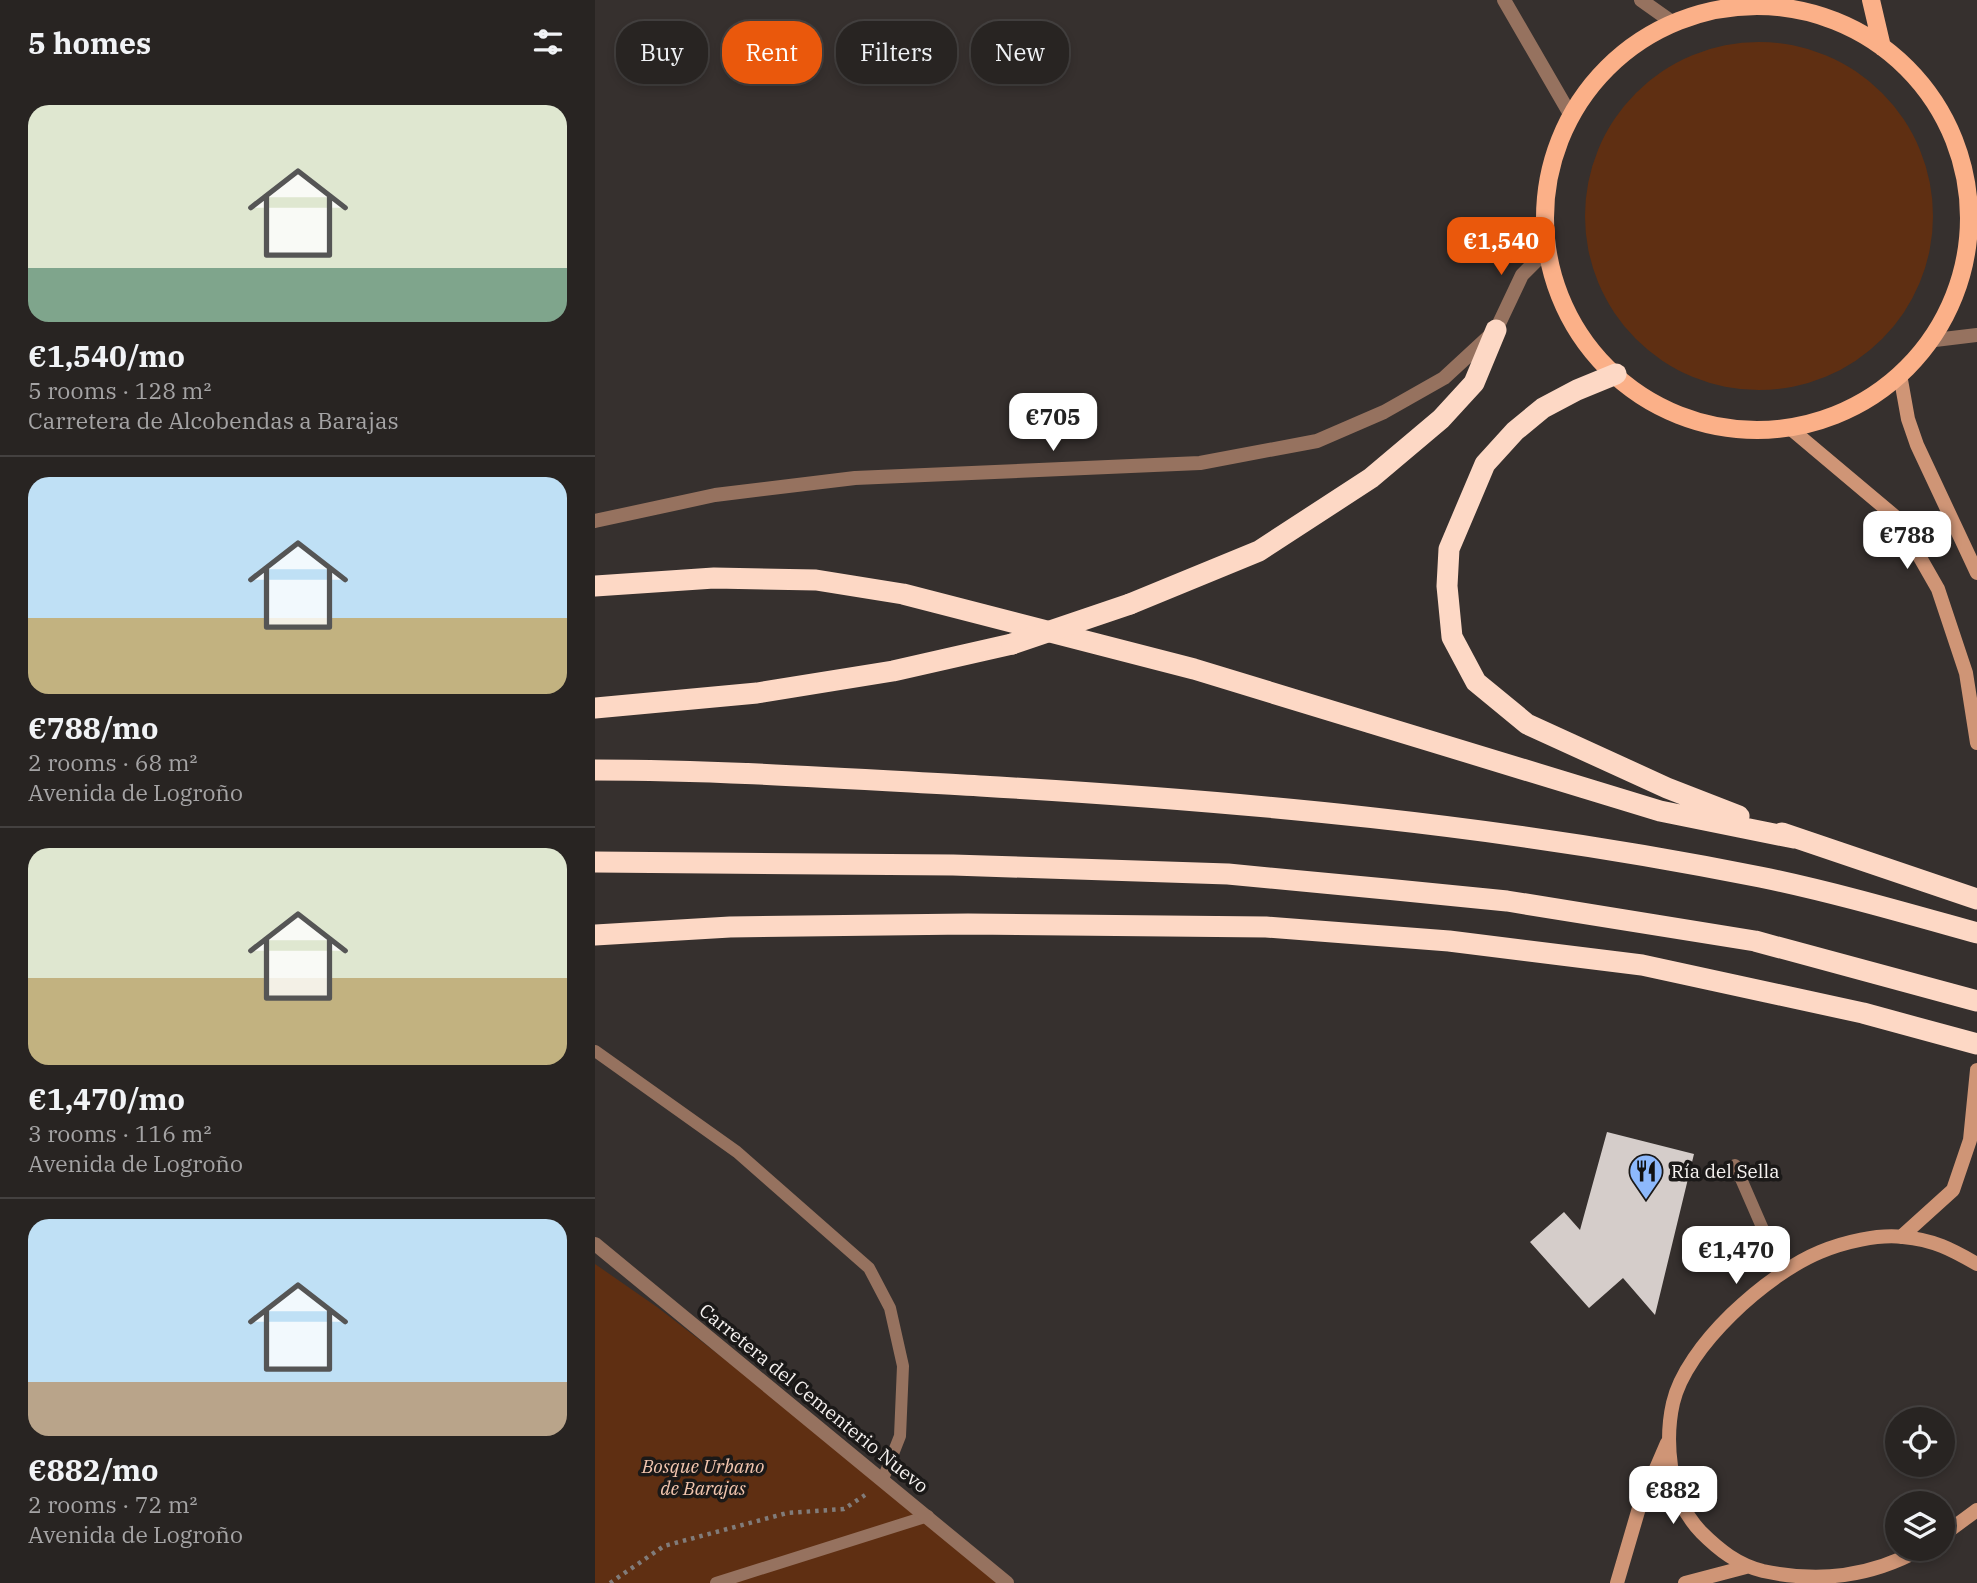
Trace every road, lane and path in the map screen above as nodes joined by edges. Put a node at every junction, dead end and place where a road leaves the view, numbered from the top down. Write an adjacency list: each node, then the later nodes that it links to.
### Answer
1 (1504, 0): 7 (street)
2 (1641, 0): 5 (street)
3 (1871, 0): 6 (main road)
4 (1726, 2): 5 (main road); 6 (main road)
5 (1672, 22): 7 (main road)
6 (1882, 47): 8 (main road)
7 (1570, 114): 9 (main road)
8 (1974, 222): 12 (main road)
9 (1545, 252): 10 (street); 13 (main road)
10 (1496, 330): 16 (street); 19 (highway, bridge)
11 (1977, 335): 12 (street)
12 (1935, 340): 14 (main road)
13 (1616, 374): 15 (main road); 22 (highway)
14 (1901, 380): 15 (main road); 17 (main road)
15 (1791, 429): 20 (main road)
16 (595, 521)
17 (1977, 573)
18 (595, 586): 22 (highway)
19 (595, 708)
20 (1977, 743)
21 (595, 770): 25 (highway)
22 (1794, 838): 24 (highway)
23 (595, 862): 27 (highway)
24 (1977, 898)
25 (1977, 933)
26 (595, 935): 28 (highway)
27 (1977, 1001)
28 (1977, 1044)
29 (595, 1051): 37 (lane)
30 (1977, 1070): 32 (main road)
31 (1735, 1165): 35 (lane)
32 (1902, 1237): 34 (main road); 35 (main road)
33 (595, 1244): 37 (street, Carretera del Cementerio Nuevo)
34 (1977, 1264)
35 (1782, 1273): 36 (main road)
36 (1668, 1442): 42 (main road); 46 (main road)
37 (887, 1482): 39 (street, Carretera del Cementerio Nuevo); 43 (path)
38 (1977, 1510): 40 (main road)
39 (928, 1516): 44 (lane); 45 (street, Carretera del Cementerio Nuevo)
40 (1955, 1526)
41 (1899, 1561): 42 (main road)
42 (1745, 1567): 47 (main road)
43 (610, 1583)
44 (716, 1583)
45 (1007, 1583)
46 (1617, 1583)
47 (1685, 1583)

